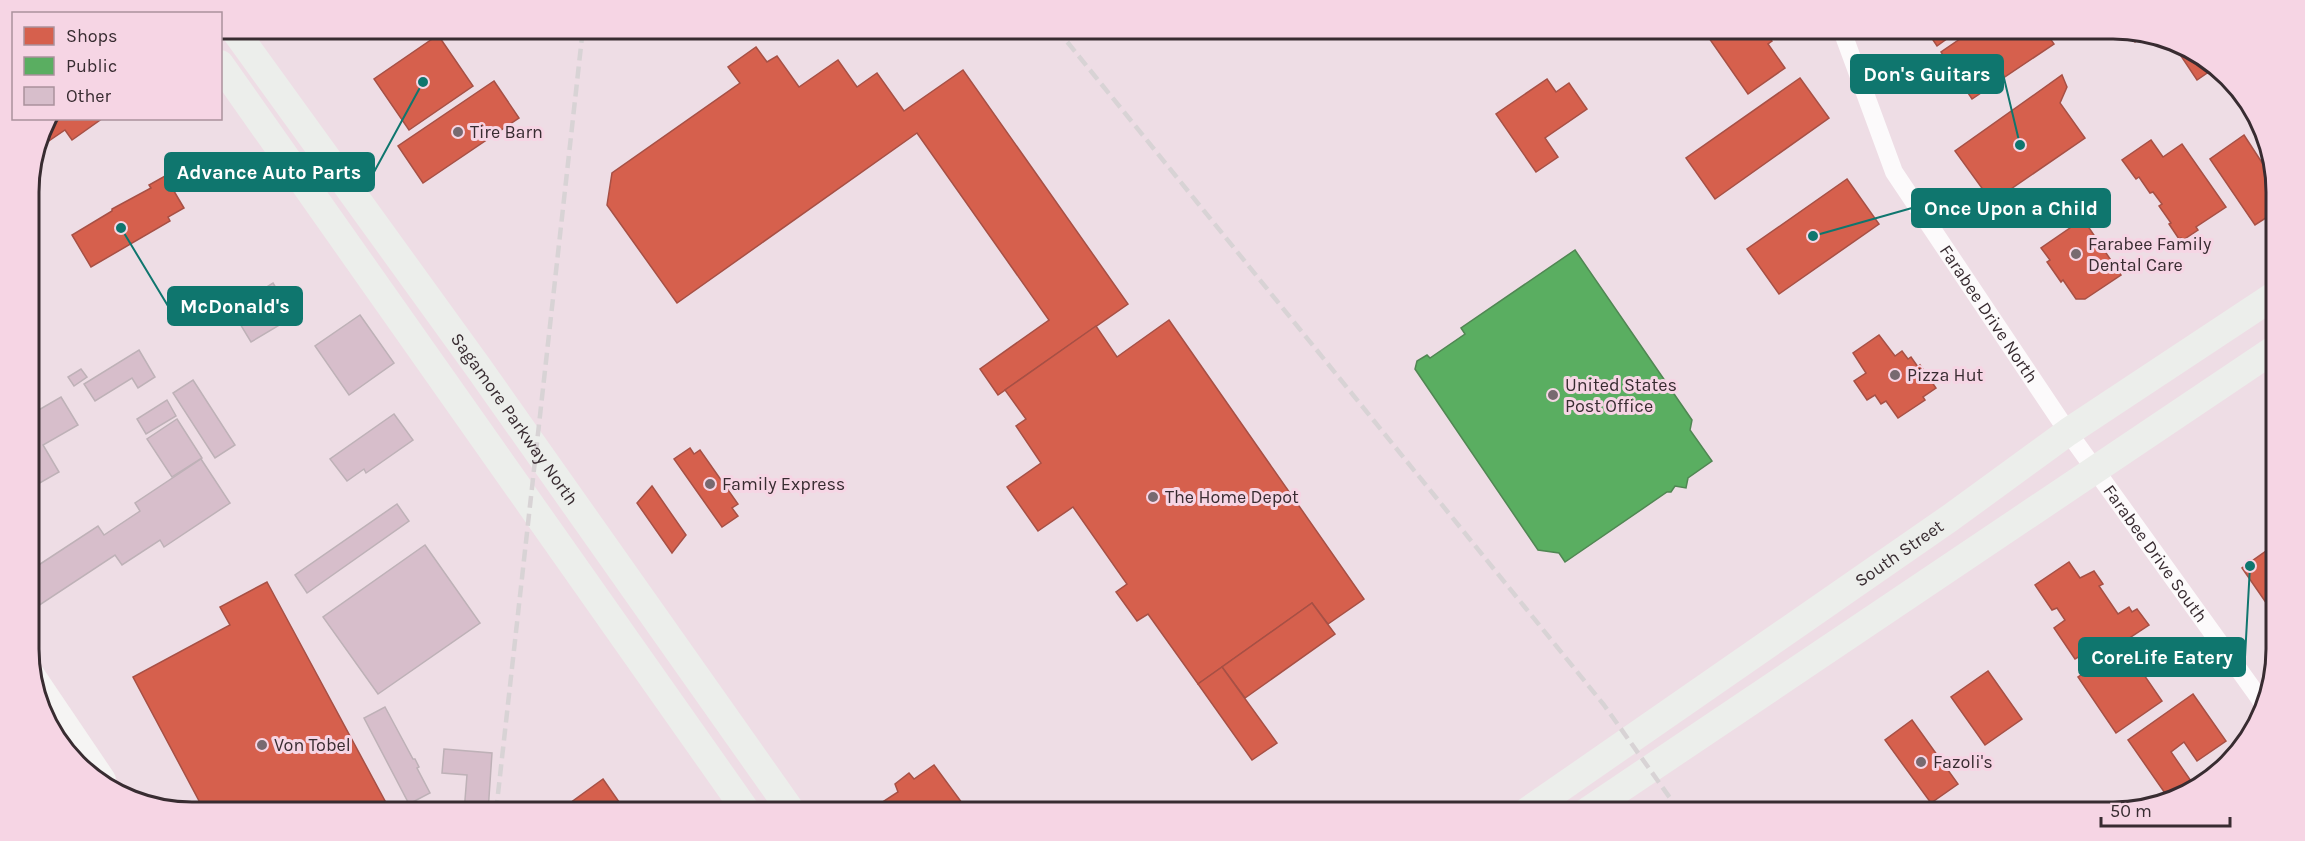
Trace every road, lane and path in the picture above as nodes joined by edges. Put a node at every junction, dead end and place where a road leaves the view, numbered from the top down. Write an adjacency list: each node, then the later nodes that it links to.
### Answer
1 (241, 39): 14 (main road, Sagamore Parkway North)
2 (1845, 39): 6 (street, Farabee Drive North)
3 (222, 67): 13 (main road, Sagamore Parkway North)
4 (2266, 302): 6 (main road, South Street)
5 (2266, 355): 7 (main road)
6 (2068, 432): 7 (street, Farabee Drive South); 8 (main road, South Street)
7 (2096, 471): 9 (main road); 11 (street, Farabee Drive South)
8 (1756, 654): 9 (main road); 15 (main road, South Street)
9 (1779, 683): 16 (main road)
10 (47, 697): 12 (main road)
11 (2258, 697)
12 (93, 766)
13 (740, 802)
14 (785, 802)
15 (1541, 802)
16 (1611, 802)

